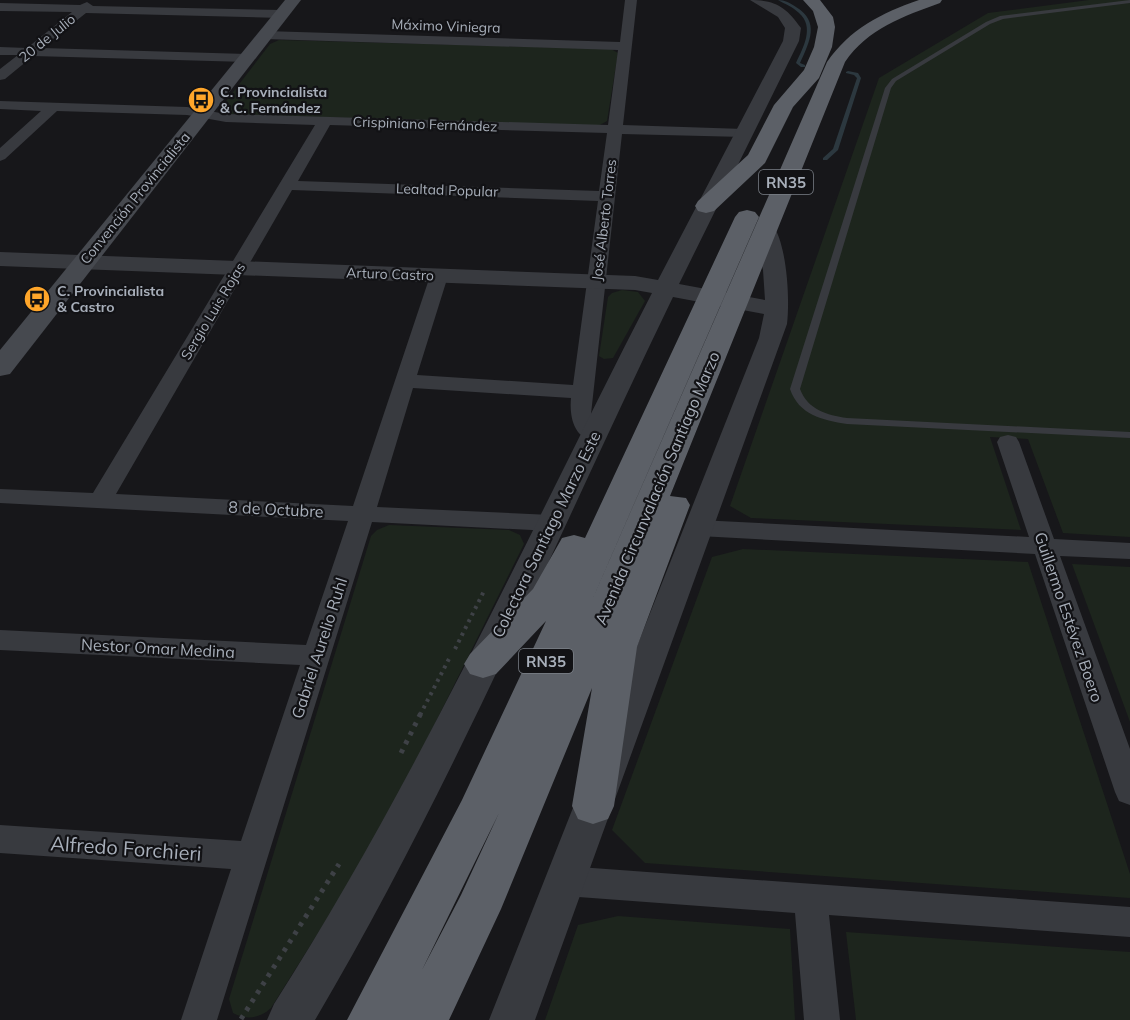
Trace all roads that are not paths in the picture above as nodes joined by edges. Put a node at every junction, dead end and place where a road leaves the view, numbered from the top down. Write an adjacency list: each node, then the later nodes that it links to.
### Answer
1 (94, 0): 9 (street, 20 de Julio)
2 (631, 0): 11 (street, José Alberto Torres)
3 (757, 0): 22 (street, Colectora Santiago Marzo Este)
4 (811, 0): 15 (highway, Avenida Circunvalación Santiago Marzo / RN35)
5 (934, 0): 27 (highway, Avenida Circunvalación Santiago Marzo / RN35)
6 (1130, 1): 41 (lane)
7 (0, 7): 9 (street)
8 (287, 7): 9 (street); 10 (main road, Convención Provincialista)
9 (83, 9): 13 (street, 20 de Julio)
10 (265, 35): 11 (street, Máximo Viniegra); 14 (main road, Convención Provincialista)
11 (625, 46): 21 (street, José Alberto Torres)
12 (0, 51): 13 (street)
13 (29, 52): 14 (street); 16 (street, 20 de Julio)
14 (247, 58): 19 (main road, Convención Provincialista)
15 (812, 73): 26 (highway); 34 (highway, Avenida Circunvalación Santiago Marzo / RN35)
16 (0, 76)
17 (0, 105): 18 (street, Crispiniano Fernández)
18 (53, 107): 19 (street, Crispiniano Fernández); 23 (street)
19 (203, 113): 20 (street, Crispiniano Fernández); 29 (main road, Convención Provincialista)
20 (325, 121): 21 (street, Crispiniano Fernández); 24 (street, Sergio Luis Rojas)
21 (615, 130): 22 (street, Crispiniano Fernández); 25 (street, José Alberto Torres)
22 (744, 134): 26 (street, Colectora Santiago Marzo Este)
23 (0, 156)
24 (287, 185): 25 (street, Lealtad Popular); 30 (street, Sergio Luis Rojas)
25 (607, 196): 32 (street, José Alberto Torres)
26 (706, 206): 33 (street, Colectora Santiago Marzo Este)
27 (765, 230): 34 (highway, Avenida Circunvalación Santiago Marzo / RN35); 35 (street)
28 (0, 259): 29 (street, Arturo Castro)
29 (84, 262): 30 (street, Arturo Castro); 37 (main road, Convención Provincialista)
30 (238, 268): 31 (street, Arturo Castro); 44 (street, Sergio Luis Rojas)
31 (439, 276): 32 (street, Arturo Castro); 38 (street, Gabriel Aurelio Ruhl)
32 (597, 282): 33 (street, Arturo Castro); 39 (street, José Alberto Torres)
33 (664, 289): 34 (street, Arturo Castro); 40 (street, Colectora Santiago Marzo Este)
34 (723, 300): 35 (street, Arturo Castro); 36 (highway, Avenida Circunvalación Santiago Marzo / RN35)
35 (777, 309): 47 (street)
36 (694, 367): 52 (highway); 54 (highway); 62 (highway, Avenida Circunvalación Santiago Marzo / RN35); 63 (highway, Avenida Circunvalación Santiago Marzo / RN35)
37 (0, 368)
38 (405, 381): 39 (street); 45 (street, Gabriel Aurelio Ruhl)
39 (583, 392): 40 (street, José Alberto Torres)
40 (594, 434): 46 (street, Colectora Santiago Marzo Este)
41 (1130, 435)
42 (1008, 442): 48 (street, Guillermo Estévez Boero)
43 (0, 496): 44 (street, 8 de Octubre)
44 (100, 501): 45 (street, 8 de Octubre)
45 (363, 514): 46 (street, 8 de Octubre); 51 (street, Gabriel Aurelio Ruhl)
46 (551, 523): 52 (street, Colectora Santiago Marzo Este)
47 (699, 528): 48 (street); 54 (street)
48 (1044, 546): 49 (street); 53 (street, Guillermo Estévez Boero)
49 (1130, 551)
50 (0, 640): 51 (street, Nestor Omar Medina)
51 (317, 656): 56 (street, Gabriel Aurelio Ruhl)
52 (483, 664): 61 (street, Colectora Santiago Marzo Este)
53 (1130, 792)
54 (593, 806): 57 (street)
55 (0, 839): 56 (street, Alfredo Forchieri)
56 (252, 856): 60 (street, Gabriel Aurelio Ruhl)
57 (565, 881): 58 (street); 64 (street)
58 (811, 898): 59 (street); 65 (street)
59 (1130, 921)
60 (199, 1020)
61 (290, 1020)
62 (372, 1020)
63 (423, 1020)
64 (512, 1020)
65 (822, 1020)

